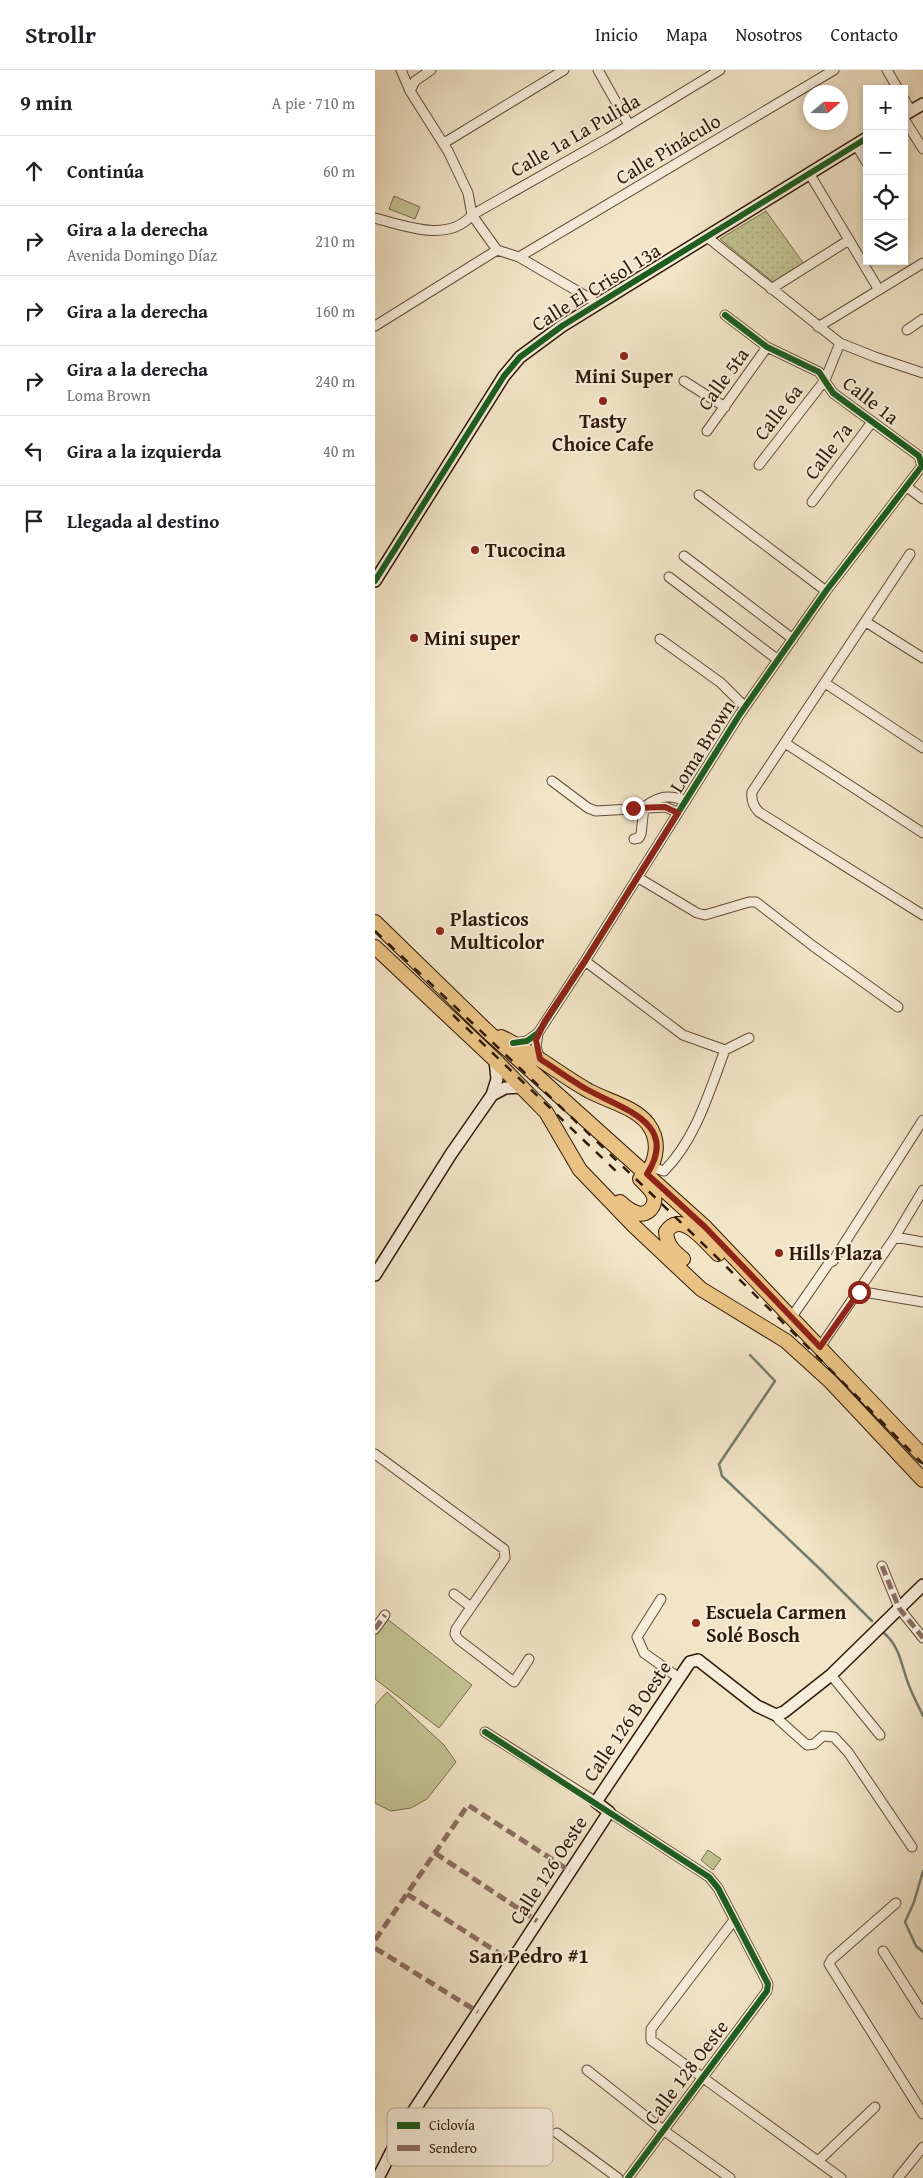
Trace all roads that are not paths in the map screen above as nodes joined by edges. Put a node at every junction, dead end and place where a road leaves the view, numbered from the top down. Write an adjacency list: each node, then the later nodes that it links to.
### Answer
1 (401, 70): 9 (street)
2 (431, 70): 9 (street)
3 (564, 70): 15 (street)
4 (598, 70): 13 (street)
5 (720, 70): 13 (street, Calle 1a La Pulida)
6 (834, 70): 25 (street, Calle Pináculo)
7 (887, 70): 8 (street)
8 (896, 85)
9 (410, 91): 15 (street)
10 (923, 104): 11 (street)
11 (908, 114)
12 (908, 117): 17 (street)
13 (629, 125): 20 (street, Calle 1a La Pulida)
14 (863, 140): 16 (street, Calle El Crisol 13a)
15 (444, 144): 20 (street)
16 (856, 144): 18 (street); 19 (street, Calle El Crisol 13a)
17 (923, 148)
18 (863, 156)
19 (809, 174): 22 (street, Calle El Crisol 13a); 23 (street)
20 (472, 215): 21 (street); 24 (street)
21 (375, 218)
22 (707, 237): 27 (street); 29 (street, Calle El Crisol 13a)
23 (849, 240): 27 (street); 28 (street)
24 (497, 250): 25 (street); 32 (street)
25 (519, 257): 29 (street)
26 (922, 267): 28 (street)
27 (771, 289): 33 (street)
28 (879, 290): 33 (street)
29 (597, 305): 52 (street, Calle El Crisol 13a)
30 (725, 315): 36 (street, Calle 1a)
31 (923, 319): 34 (street)
32 (375, 326)
33 (819, 328): 35 (street)
34 (907, 330)
35 (840, 343): 37 (street); 38 (street, Calle 6a)
36 (767, 347): 38 (street, Calle 1a); 40 (street, Calle 5ta)
37 (923, 373)
38 (825, 380): 41 (street, Calle 1a); 44 (street, Calle 6a)
39 (684, 381): 40 (street)
40 (725, 407): 42 (street, Calle 5ta)
41 (872, 422): 43 (street, Calle 1a); 48 (street, Calle 7a)
42 (707, 431)
43 (922, 463): 45 (street, Loma Brown)
44 (759, 464)
45 (907, 487): 47 (street); 53 (street, Loma Brown)
46 (699, 494): 53 (street)
47 (923, 499)
48 (812, 502)
49 (910, 554): 54 (street)
50 (683, 556): 56 (street)
51 (669, 577): 58 (street)
52 (375, 581)
53 (826, 591): 56 (street, Loma Brown)
54 (866, 622): 57 (street); 59 (street)
55 (660, 639): 60 (street)
56 (793, 639): 58 (street, Loma Brown)
57 (923, 658)
58 (778, 660): 60 (street, Loma Brown)
59 (825, 683): 61 (street); 62 (street)
60 (745, 707): 64 (street, Loma Brown)
61 (785, 743): 67 (street); 70 (street)
62 (923, 748)
63 (552, 781): 65 (street)
64 (686, 801): 65 (street); 66 (street, Loma Brown)
65 (644, 808): 66 (street); 68 (street)
66 (678, 813): 69 (street, Loma Brown)
67 (923, 833)
68 (634, 839)
69 (637, 876): 73 (street, Loma Brown); 74 (street)
70 (923, 915)
71 (375, 922): 75 (main road)
72 (375, 947): 81 (main road)
73 (585, 961): 76 (street, Loma Brown); 79 (street)
74 (898, 1007)
75 (487, 1031): 78 (main road); 84 (main road)
76 (538, 1033): 78 (street); 80 (street)
77 (749, 1038): 79 (street)
78 (513, 1043): 80 (main road)
79 (725, 1050): 87 (street)
80 (540, 1059): 87 (main road)
81 (495, 1060): 82 (main road); 83 (street)
82 (523, 1087): 83 (street); 86 (main road)
83 (492, 1095): 91 (street)
84 (571, 1108): 86 (main road); 87 (main road)
85 (923, 1120): 96 (street)
86 (564, 1144): 95 (main road)
87 (649, 1171): 92 (main road)
88 (923, 1190): 89 (street)
89 (895, 1237): 90 (street); 93 (street)
90 (923, 1242)
91 (375, 1275)
92 (749, 1275): 95 (main road); 96 (main road)
93 (859, 1292): 94 (street); 97 (street)
94 (923, 1302)
95 (741, 1312): 100 (main road)
96 (793, 1320): 97 (main road)
97 (820, 1347): 99 (main road)
98 (375, 1454): 105 (street)
99 (923, 1456)
100 (921, 1479)
101 (882, 1566): 106 (street)
102 (923, 1585): 106 (street)
103 (453, 1594): 105 (street)
104 (661, 1599): 112 (street)
105 (471, 1607): 110 (street)
106 (899, 1608): 109 (street); 111 (street)
107 (385, 1615): 108 (street)
108 (375, 1629)
109 (923, 1638)
110 (529, 1659)
111 (831, 1675): 113 (street); 115 (street)
112 (679, 1678): 113 (street, Calle 126 B Oeste); 116 (street, Calle 126 B Oeste)
113 (776, 1715): 118 (street)
114 (485, 1732): 116 (street)
115 (880, 1735)
116 (596, 1802): 117 (street)
117 (609, 1812): 120 (street); 126 (street, Calle 126 Oeste)
118 (912, 1847)
119 (896, 1903): 127 (street)
120 (734, 1920): 124 (street, Calle 128 Oeste); 124 (street)
121 (883, 1951): 122 (street)
122 (923, 2014)
123 (587, 2070): 128 (street)
124 (703, 2076): 128 (street, Calle 128 Oeste); 131 (street)
125 (875, 2107): 131 (street)
126 (415, 2108)
127 (923, 2114)
128 (663, 2130): 136 (street, Calle 128 Oeste); 137 (street)
129 (557, 2133): 135 (street)
130 (923, 2146): 133 (street)
131 (818, 2161): 138 (street)
132 (387, 2162): 134 (street, Calle 126 Oeste)
133 (903, 2176)
134 (380, 2177)
135 (619, 2178)
136 (628, 2178)
137 (730, 2178)
138 (841, 2178)

